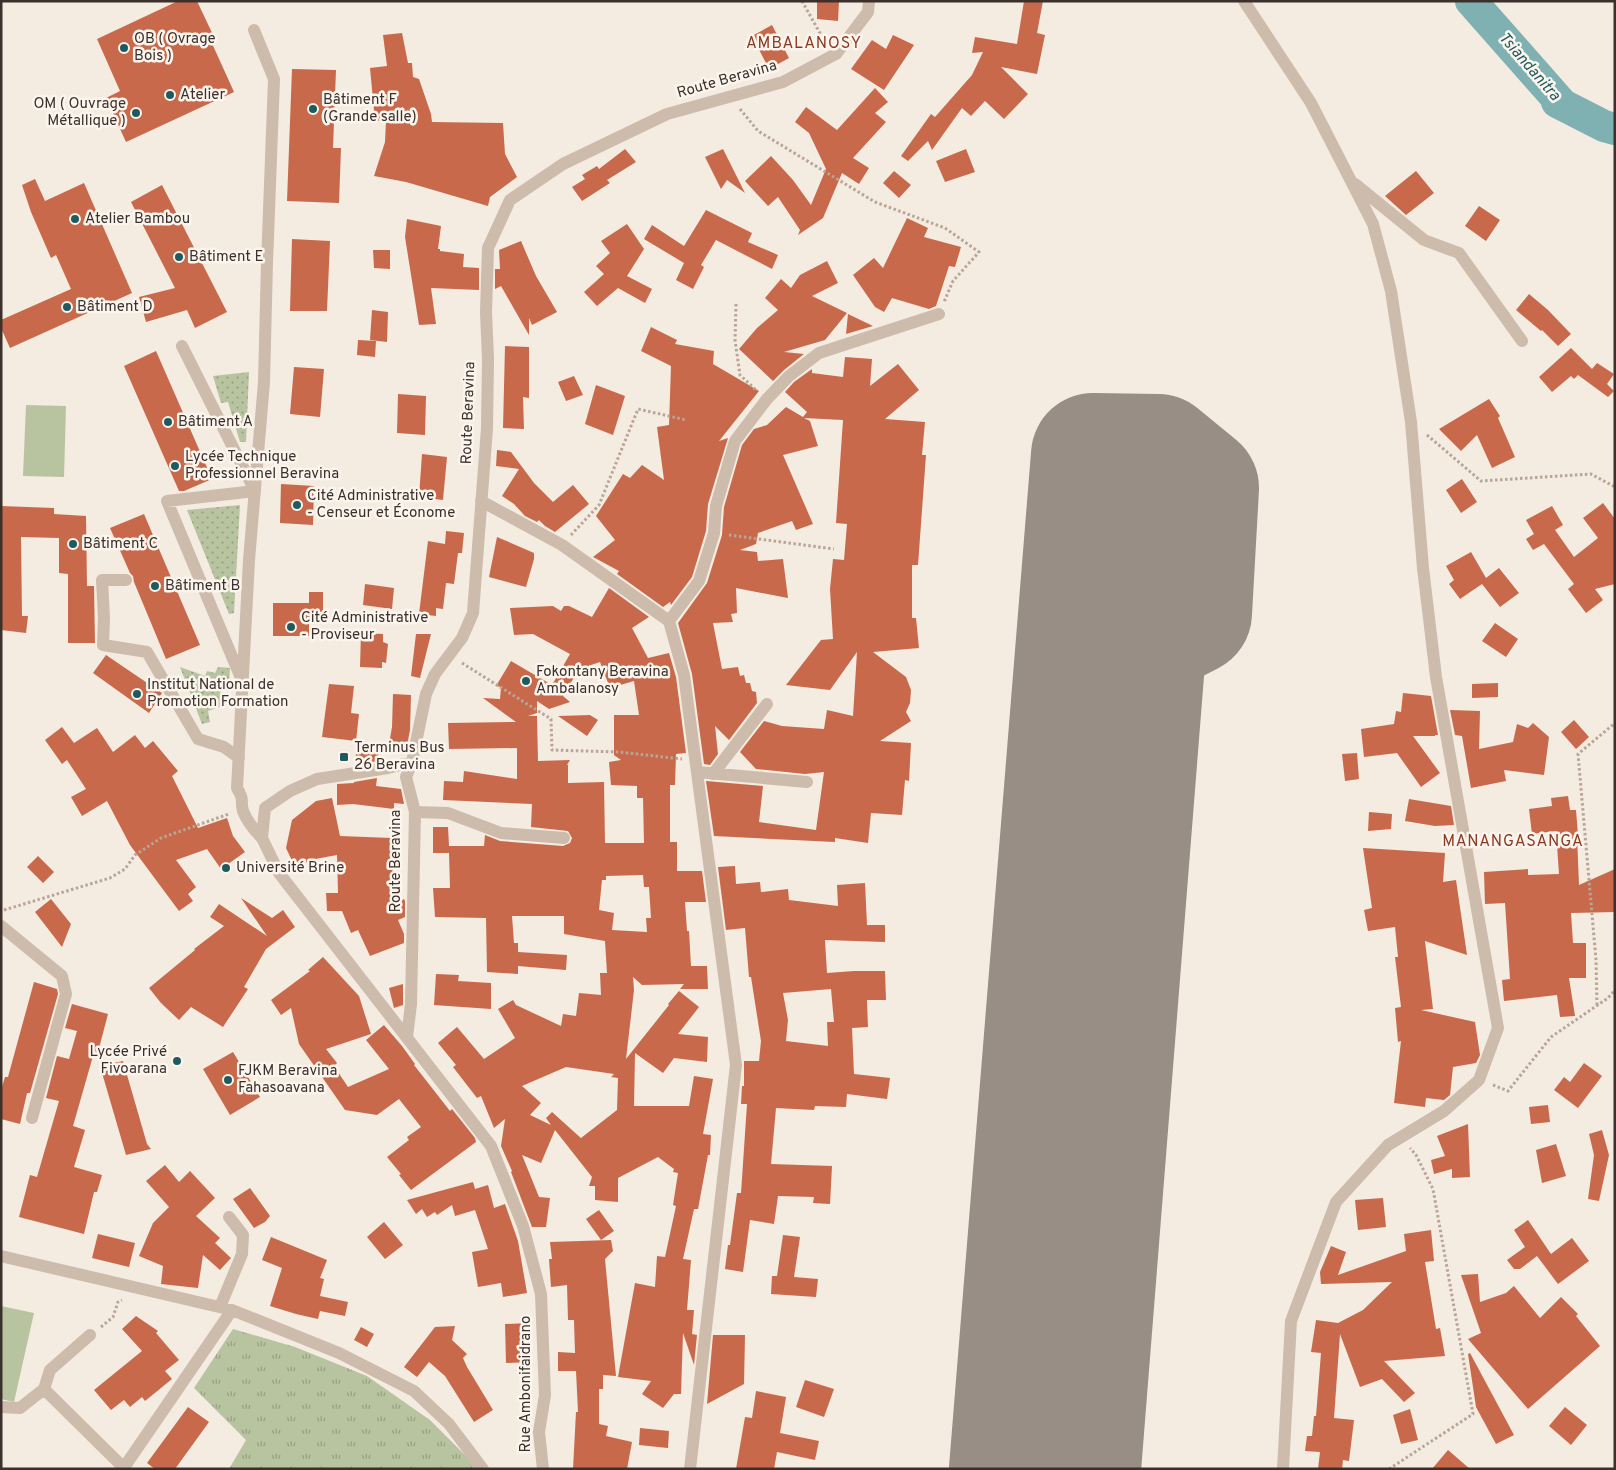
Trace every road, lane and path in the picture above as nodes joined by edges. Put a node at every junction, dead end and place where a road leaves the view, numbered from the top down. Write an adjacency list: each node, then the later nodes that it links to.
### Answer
1 (802, 1): 5 (path)
2 (869, 1): 5 (street, Route Beravina)
3 (1244, 1): 7 (street)
4 (254, 30): 16 (street, Rue Ambonifaidrano)
5 (832, 56): 6 (street, Route Beravina)
6 (730, 96): 9 (path); 17 (street, Route Beravina)
7 (1351, 181): 10 (street); 14 (street)
8 (736, 304): 12 (path)
9 (939, 314): 12 (street)
10 (1522, 341)
11 (182, 346): 16 (street)
12 (767, 399): 18 (street)
13 (686, 420): 19 (path)
14 (1411, 422): 15 (path); 41 (street)
15 (1615, 487)
16 (255, 491): 24 (street, Rue Ambonifaidrano); 24 (street)
17 (481, 501): 19 (street); 23 (street, Route Beravina)
18 (714, 533): 20 (path); 22 (street)
19 (562, 545): 22 (street)
20 (834, 549)
21 (126, 580): 27 (street)
22 (669, 621): 29 (street)
23 (449, 654): 28 (street, Route Beravina); 29 (path)
24 (242, 680): 27 (street, Rue Ambonifaidrano)
25 (766, 704): 30 (street)
26 (1615, 723): 39 (path)
27 (239, 758): 34 (street, Rue Ambonifaidrano)
28 (412, 762): 32 (street, Route Beravina); 34 (street)
29 (696, 766): 30 (street); 54 (street)
30 (713, 774): 31 (street)
31 (807, 782)
32 (415, 812): 35 (street); 40 (street, Route Beravina)
33 (224, 816): 36 (path)
34 (262, 838): 40 (street, Rue Ambonifaidrano)
35 (564, 838)
36 (1, 911)
37 (1, 926): 42 (street)
38 (1615, 990): 39 (path)
39 (1597, 1005): 41 (path)
40 (407, 1037): 53 (street, Rue Ambonifaidrano)
41 (1478, 1080): 43 (street)
42 (32, 1118)
43 (1400, 1138): 55 (street); 56 (path)
44 (229, 1217): 47 (street)
45 (1, 1256): 46 (street)
46 (147, 1290): 47 (street); 48 (path)
47 (226, 1309): 51 (street); 52 (street)
48 (90, 1335): 49 (street)
49 (44, 1389): 50 (street); 51 (street)
50 (1, 1407)
51 (124, 1468)
52 (484, 1469)
53 (543, 1469)
54 (690, 1469)
55 (1283, 1469)
56 (1389, 1469)

